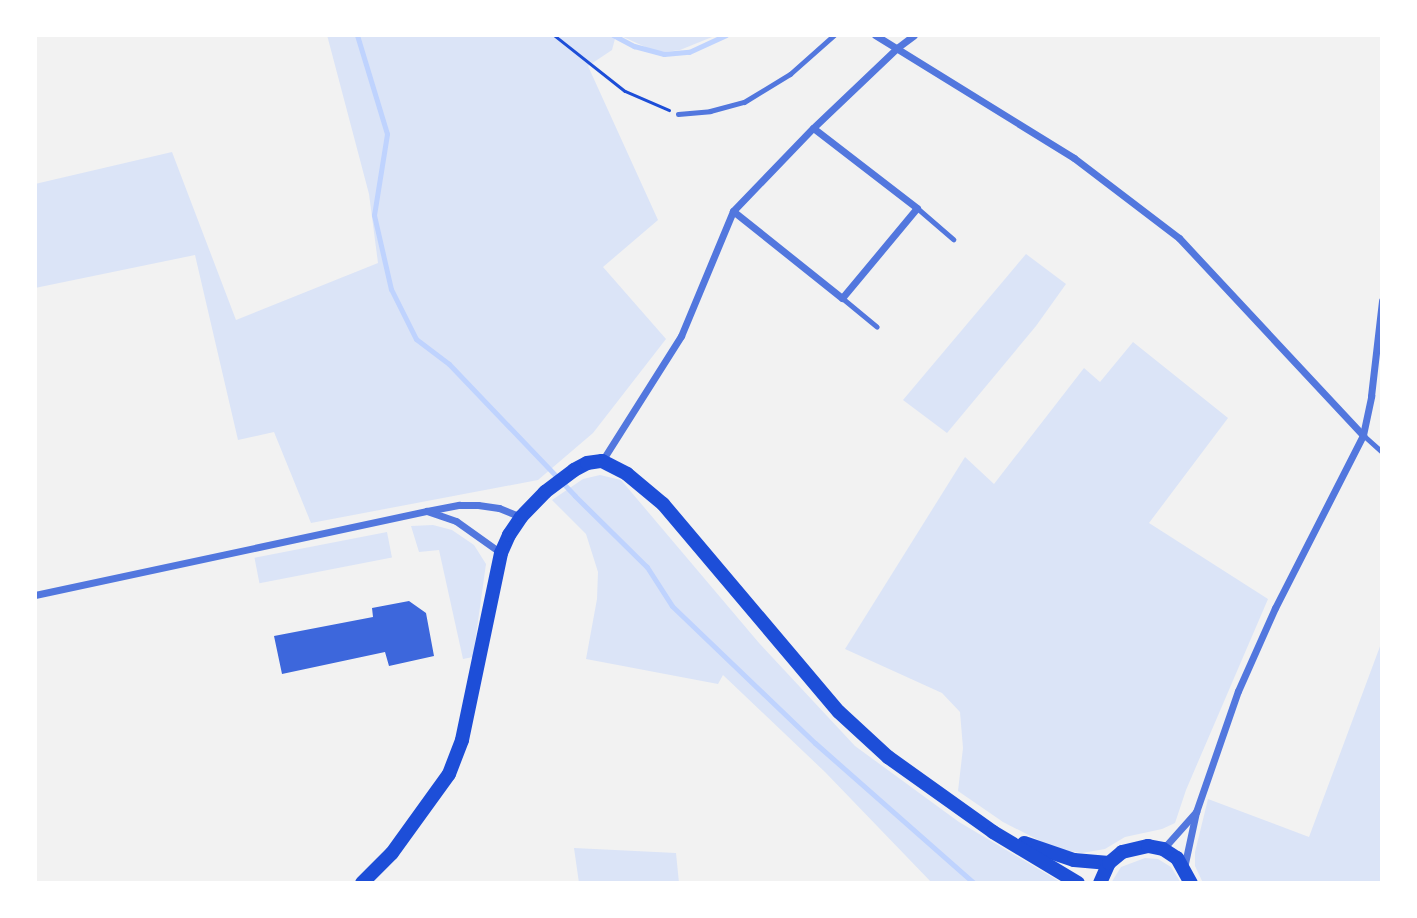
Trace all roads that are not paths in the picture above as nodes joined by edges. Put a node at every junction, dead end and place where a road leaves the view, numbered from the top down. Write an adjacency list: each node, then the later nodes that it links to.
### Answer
1 (834, 35): 5 (lane)
2 (875, 35): 4 (street)
3 (914, 35): 4 (street)
4 (897, 48): 6 (street); 14 (street)
5 (678, 114)
6 (813, 128): 7 (street); 8 (street)
7 (917, 208): 9 (lane); 10 (street)
8 (733, 211): 10 (street); 16 (street)
9 (953, 239)
10 (842, 298): 13 (lane)
11 (1382, 300): 12 (street)
12 (1382, 307): 14 (street)
13 (877, 327)
14 (1363, 435): 15 (lane); 21 (street)
15 (1382, 452)
16 (601, 461): 18 (main road); 22 (main road)
17 (428, 511): 18 (street); 19 (street); 20 (street)
18 (521, 517): 19 (main road)
19 (501, 553): 26 (main road)
20 (35, 596)
21 (1196, 812): 23 (street); 25 (street)
22 (993, 832): 24 (main road); 27 (main road)
23 (1163, 849): 24 (main road); 25 (main road)
24 (1109, 863): 28 (main road)
25 (1184, 869): 29 (main road)
26 (362, 883)
27 (1079, 883)
28 (1100, 883)
29 (1191, 883)

